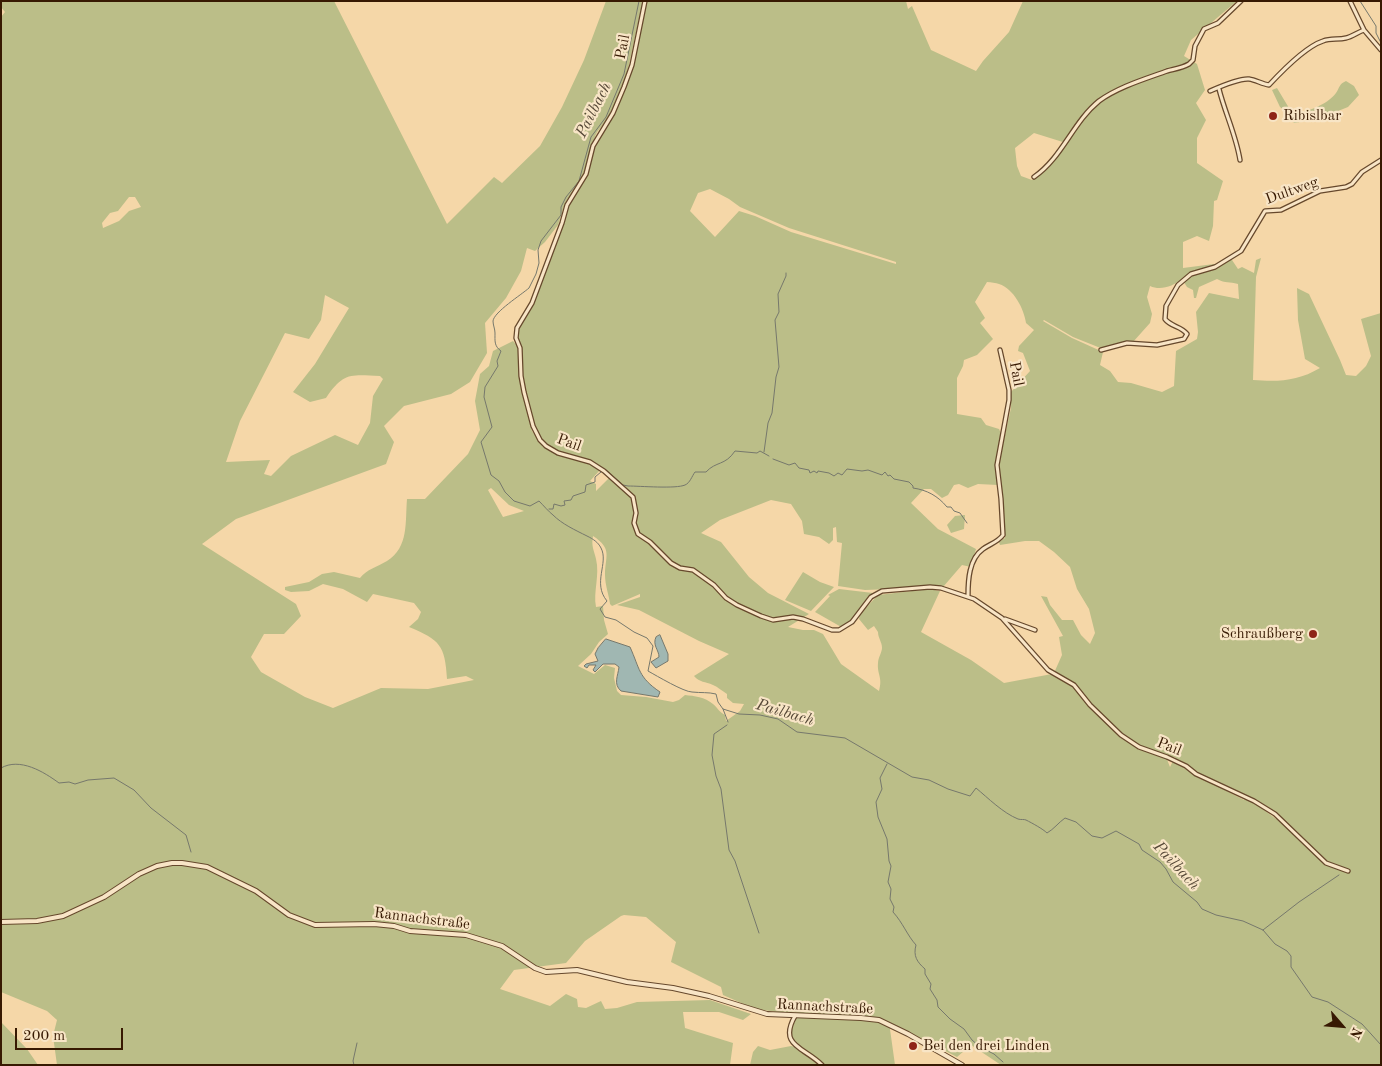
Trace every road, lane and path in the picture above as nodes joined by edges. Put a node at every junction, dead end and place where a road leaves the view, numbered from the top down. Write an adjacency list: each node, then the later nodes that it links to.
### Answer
1 (645, 1): 13 (street, Pail)
2 (1241, 1): 10 (street)
3 (1350, 1): 4 (street)
4 (1364, 30): 5 (street); 6 (street)
5 (1381, 50)
6 (1219, 89): 7 (street); 8 (street)
7 (1210, 91)
8 (1240, 160)
9 (1381, 160): 12 (street, Dultweg)
10 (1034, 177)
11 (1000, 350): 13 (street, Pail)
12 (1101, 350)
13 (968, 596): 14 (street, Pail)
14 (1002, 618): 15 (street, Pail); 16 (street, Pail)
15 (1035, 630)
16 (1348, 870)
17 (1, 922): 18 (street, Rannachstraße)
18 (795, 1016): 19 (street); 20 (street, Rannachstraße)
19 (822, 1065)
20 (962, 1065)

